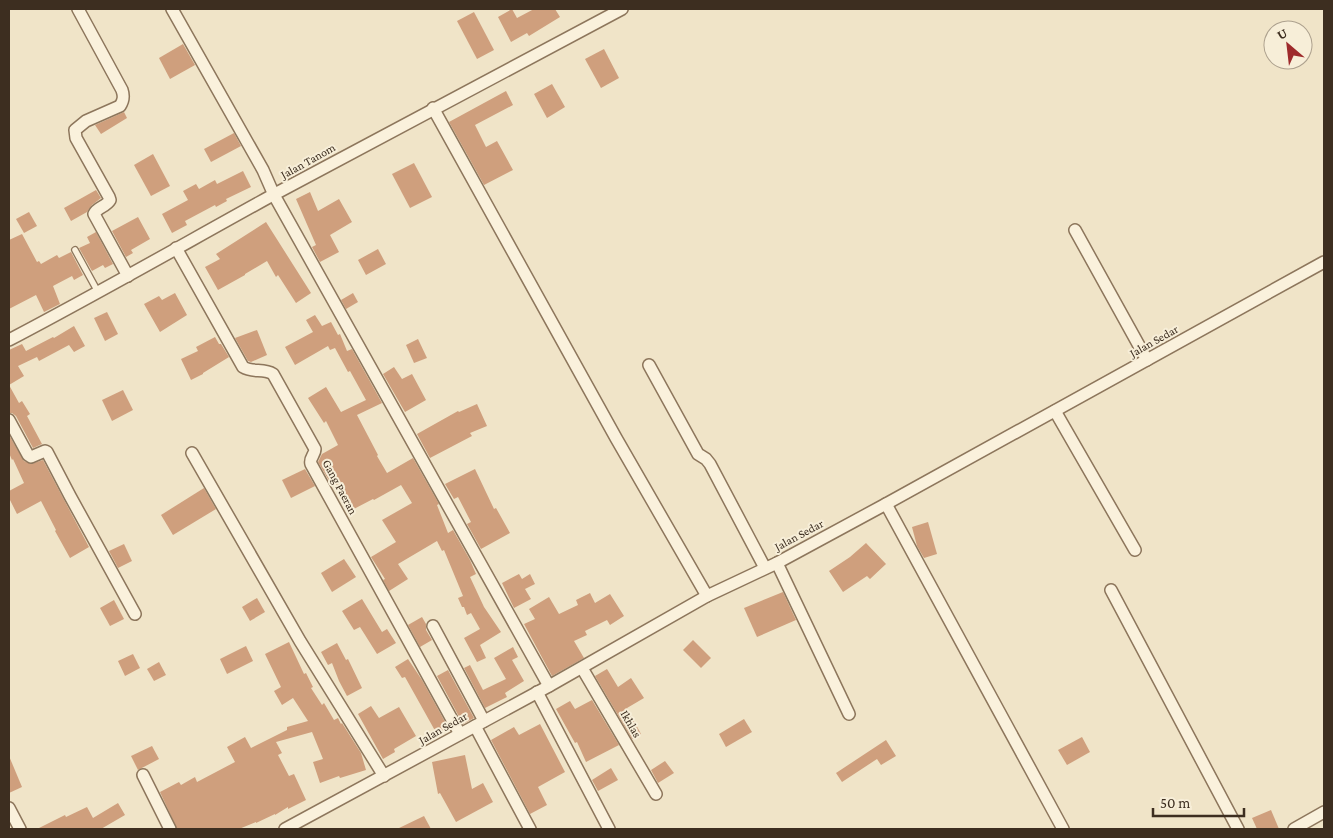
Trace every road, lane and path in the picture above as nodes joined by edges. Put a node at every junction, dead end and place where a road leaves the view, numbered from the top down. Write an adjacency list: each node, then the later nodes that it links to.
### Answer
1 (78, 9): 10 (street)
2 (172, 9): 5 (street)
3 (622, 9): 4 (street, Jalan Tanom)
4 (433, 108): 5 (street, Jalan Tanom); 23 (street)
5 (274, 195): 7 (street, Jalan Tanom); 27 (street)
6 (1075, 230): 13 (street)
7 (176, 248): 10 (street, Jalan Tanom); 31 (street, Gang Paeran)
8 (75, 250): 11 (lane)
9 (1324, 262): 13 (street, Jalan Sedar)
10 (128, 276): 11 (street, Jalan Tanom)
11 (98, 293): 12 (street, Jalan Tanom)
12 (9, 340)
13 (1147, 360): 15 (street, Jalan Sedar)
14 (649, 365): 21 (street)
15 (1055, 411): 18 (street, Jalan Sedar); 19 (street)
16 (9, 420): 24 (street)
17 (192, 453): 33 (street)
18 (886, 504): 20 (street, Jalan Sedar); 42 (street)
19 (1135, 550)
20 (777, 563): 21 (street, Jalan Sedar); 29 (street)
21 (765, 568): 23 (street, Jalan Sedar)
22 (1111, 590): 43 (street)
23 (707, 596): 26 (street, Jalan Sedar)
24 (136, 614)
25 (433, 626): 30 (street)
26 (582, 668): 27 (street, Jalan Sedar); 34 (street, Ikhlas)
27 (549, 686): 28 (street, Jalan Sedar)
28 (537, 692): 30 (street, Jalan Sedar); 41 (street)
29 (849, 714)
30 (479, 724): 31 (street, Jalan Sedar); 40 (street)
31 (460, 734): 33 (street, Jalan Sedar)
32 (142, 775): 38 (street)
33 (384, 776): 39 (street, Jalan Sedar)
34 (656, 794)
35 (9, 808): 37 (street)
36 (1324, 812): 44 (street)
37 (20, 829)
38 (170, 829)
39 (288, 829)
40 (530, 829)
41 (609, 829)
42 (1063, 829)
43 (1238, 829)
44 (1294, 829)

